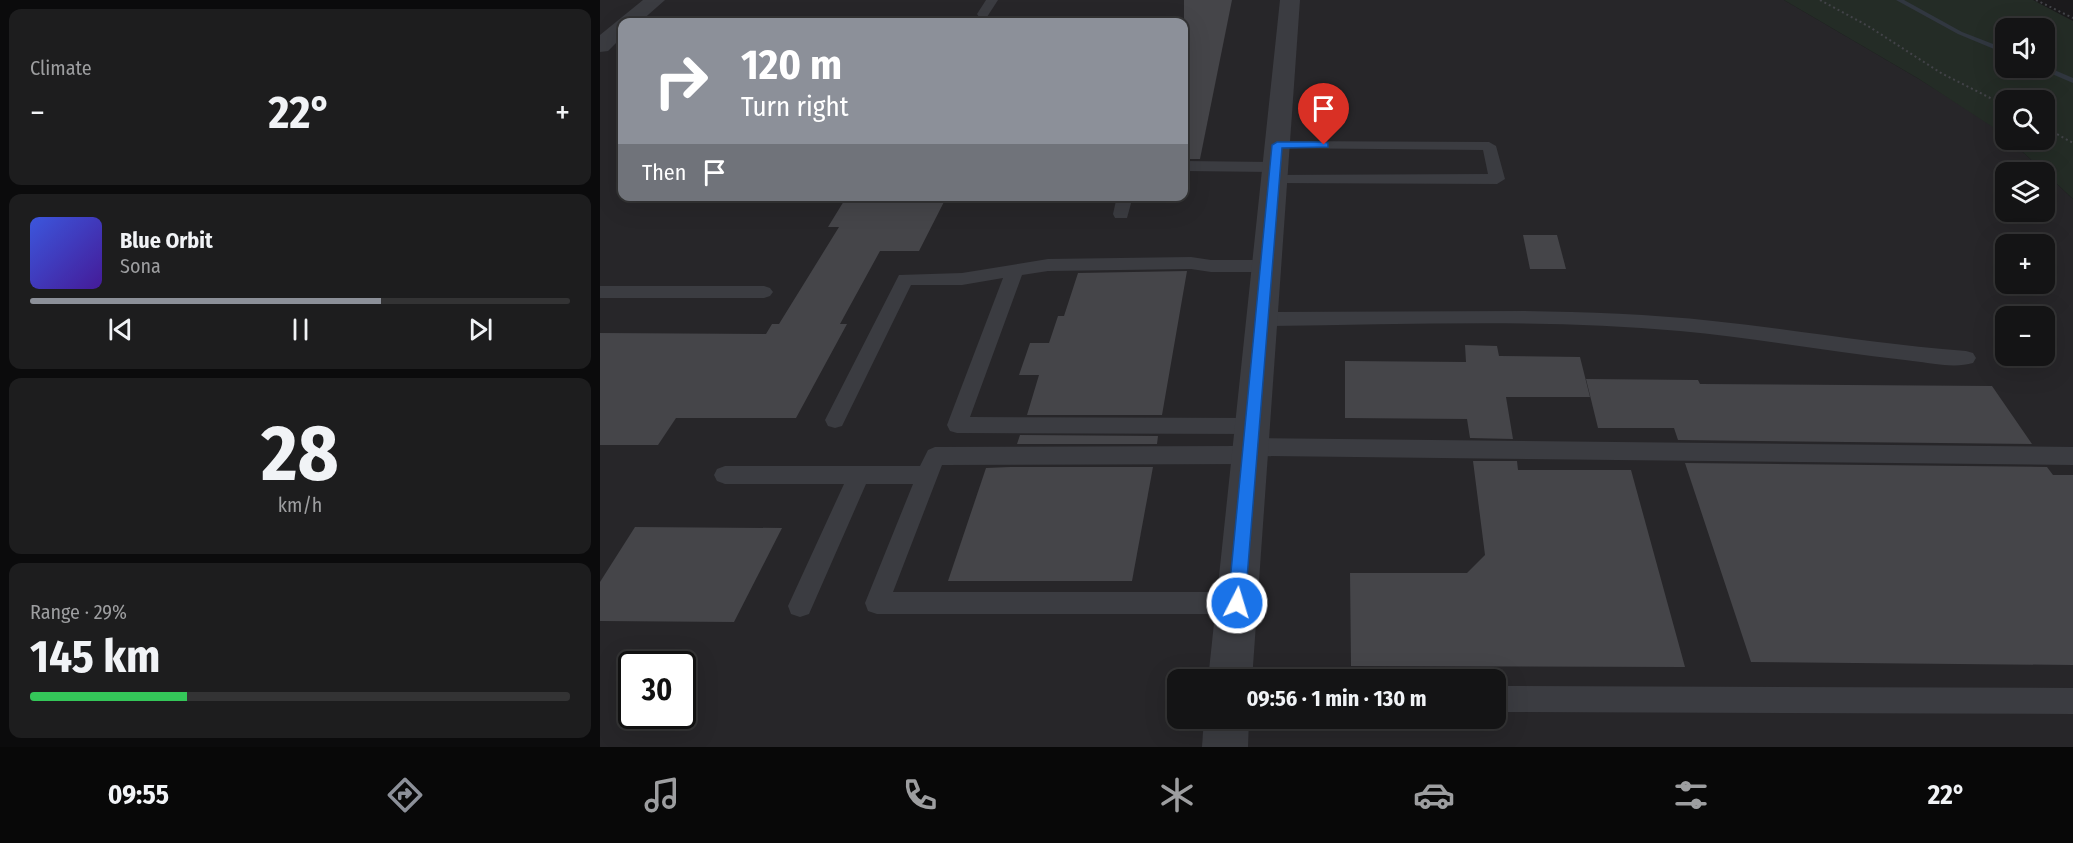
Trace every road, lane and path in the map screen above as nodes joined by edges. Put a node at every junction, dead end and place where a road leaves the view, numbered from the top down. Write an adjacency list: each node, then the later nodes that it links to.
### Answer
1 (655, 0): 7 (street)
2 (992, 0): 6 (lane)
3 (1290, 0): 14 (street)
4 (1821, 0): 11 (path)
5 (2036, 0): 8 (path)
6 (983, 14)
7 (633, 18)
8 (2073, 18)
9 (618, 30): 10 (street)
10 (600, 46)
11 (1995, 100)
12 (2055, 133): 13 (path)
13 (2073, 143)
14 (1276, 163): 14 (lane); 15 (lane); 18 (street)
15 (1188, 166)
16 (1124, 201): 17 (lane)
17 (1121, 214)
18 (1267, 266): 19 (lane); 22 (street)
19 (1015, 270): 24 (lane); 25 (lane)
20 (600, 292): 21 (lane)
21 (764, 292)
22 (1262, 319): 23 (lane); 25 (street)
23 (1966, 358)
24 (835, 420)
25 (1251, 443): 26 (lane); 29 (lane); 30 (street)
26 (2073, 456)
27 (725, 475): 28 (lane)
28 (859, 475): 29 (lane); 31 (lane)
29 (927, 475): 30 (lane)
30 (1237, 603): 32 (street)
31 (800, 606)
32 (1231, 669)
33 (1506, 699): 34 (lane)
34 (2073, 701)
35 (1226, 729): 36 (street)
36 (1225, 747)

